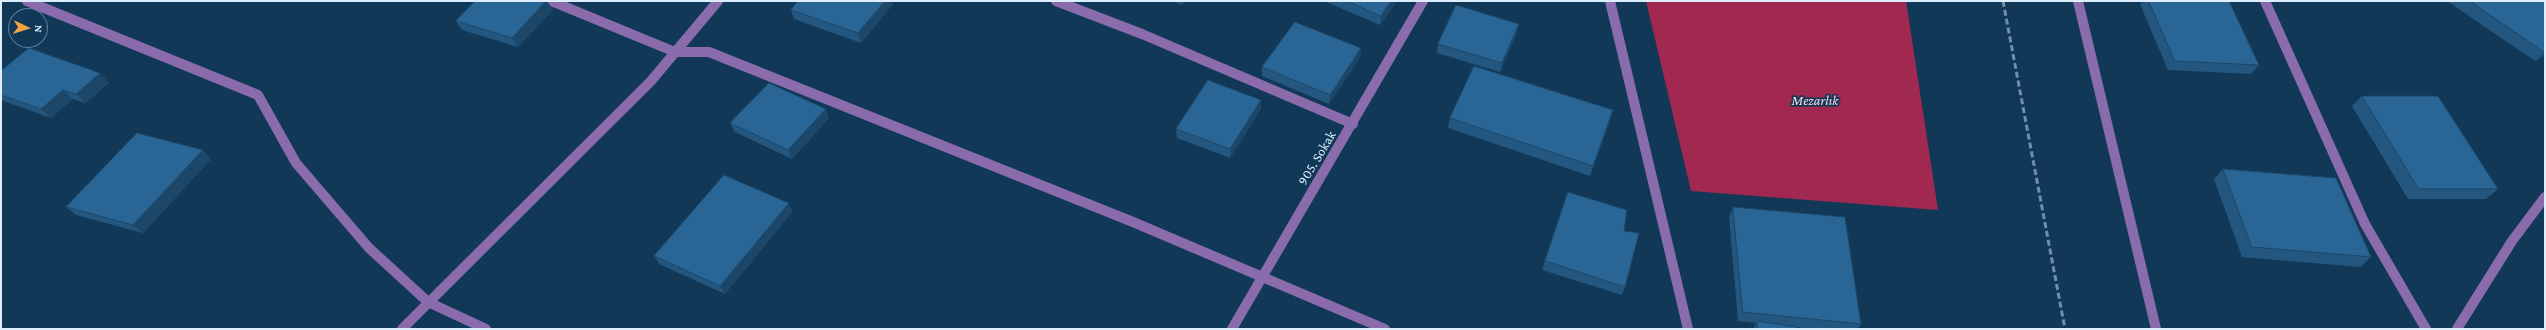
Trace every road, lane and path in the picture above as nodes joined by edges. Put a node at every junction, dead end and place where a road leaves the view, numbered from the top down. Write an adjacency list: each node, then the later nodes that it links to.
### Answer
1 (27, 1): 13 (street)
2 (551, 1): 9 (street)
3 (718, 1): 9 (street)
4 (1056, 1): 10 (street)
5 (1423, 1): 10 (street, 905. Sokak)
6 (1610, 1): 18 (street)
7 (2078, 1): 19 (street)
8 (2265, 1): 20 (street)
9 (675, 52): 12 (street); 13 (street)
10 (1353, 124): 12 (street, 905. Sokak)
11 (2545, 197): 21 (street)
12 (1264, 275): 16 (street, 905. Sokak); 17 (street)
13 (428, 302): 14 (street); 15 (street)
14 (402, 329)
15 (486, 329)
16 (1232, 329)
17 (1385, 329)
18 (1688, 329)
19 (2156, 329)
20 (2426, 329)
21 (2456, 329)

